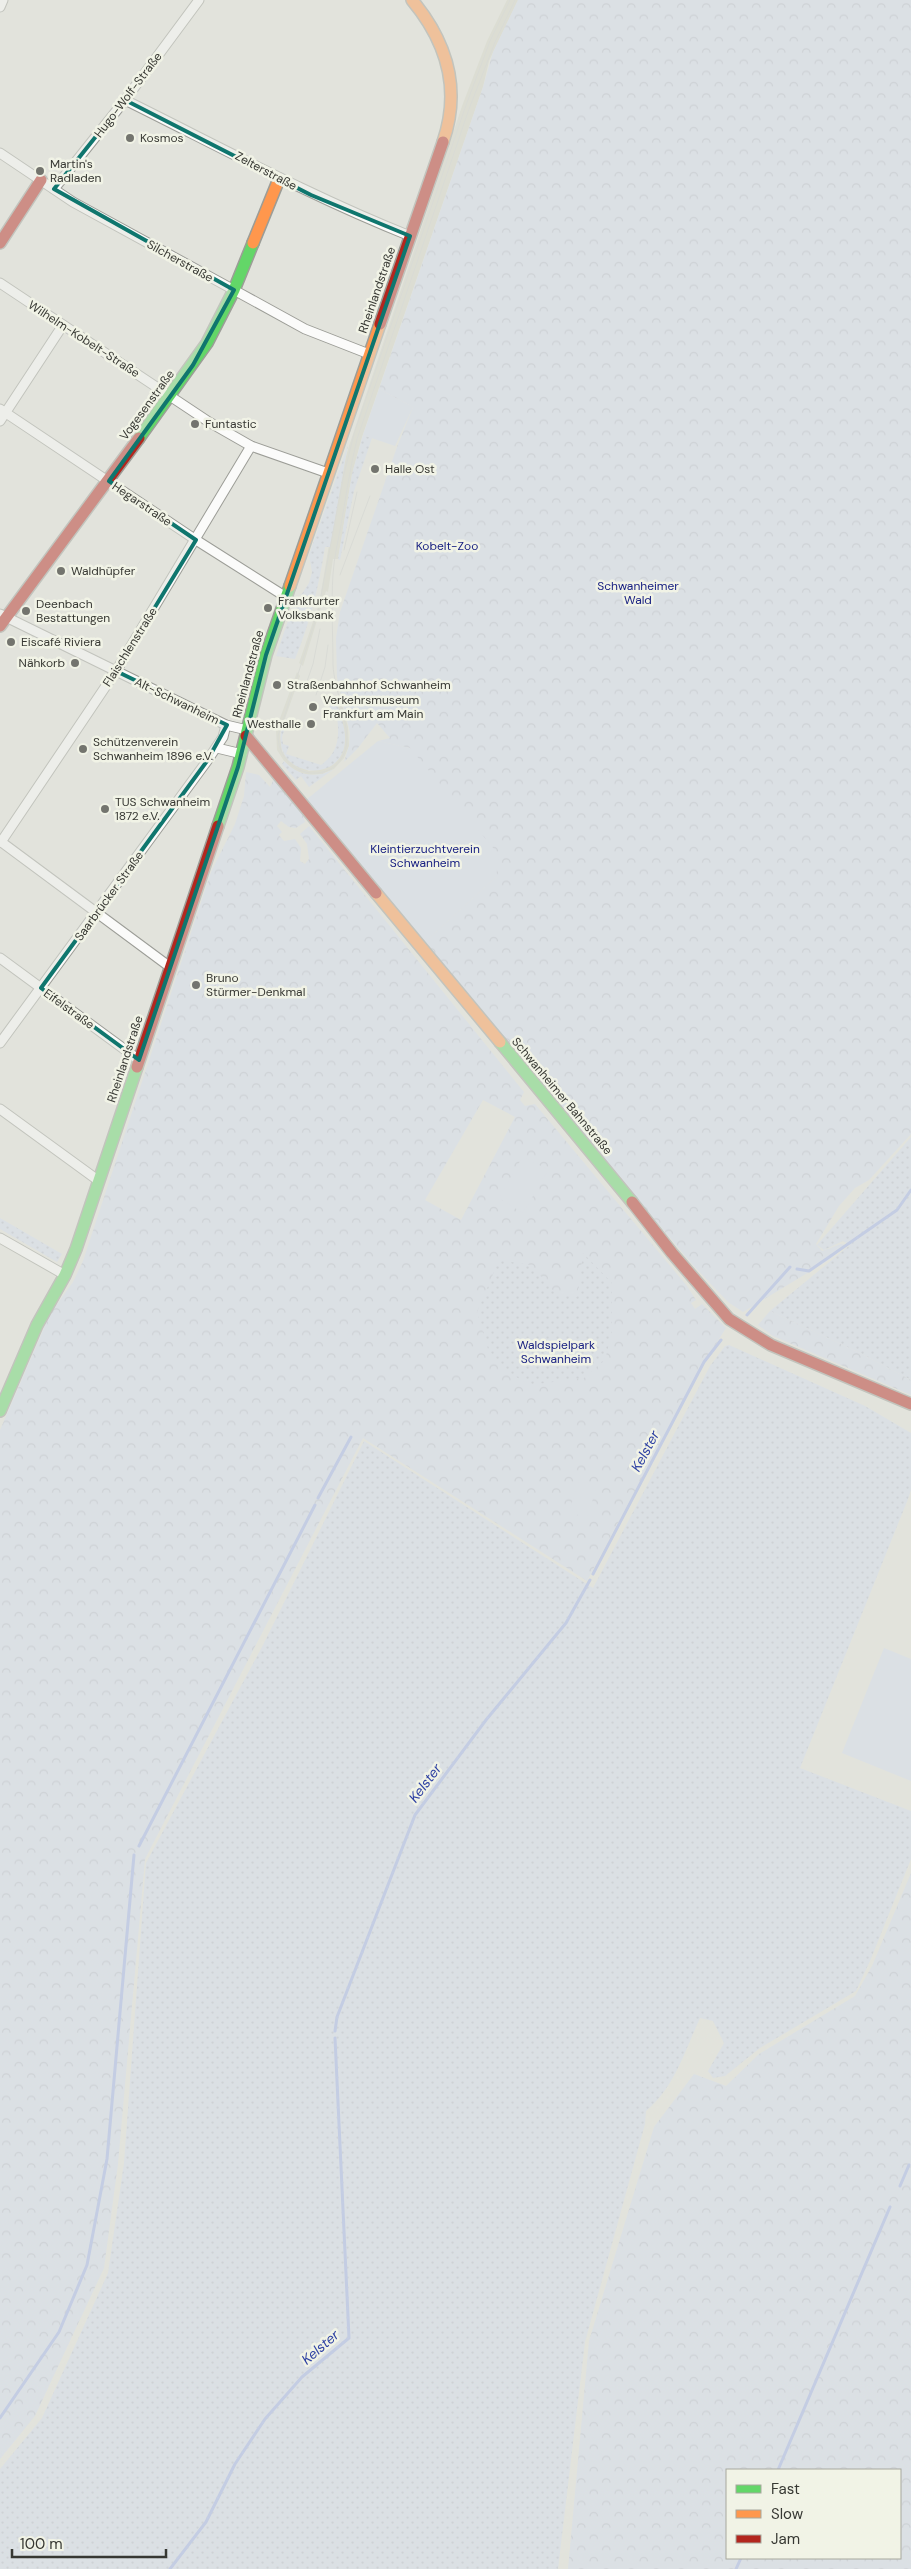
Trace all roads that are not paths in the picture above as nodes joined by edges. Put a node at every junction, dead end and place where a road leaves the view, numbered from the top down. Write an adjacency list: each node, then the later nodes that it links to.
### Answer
1 (3, 0): 4 (street)
2 (200, 0): 5 (street, Hugo-Wolf-Straße)
3 (412, 0): 10 (street, Rheinlandstraße)
4 (0, 7)
5 (125, 100): 7 (street, Zelterstraße); 9 (street, Hugo-Wolf-Straße)
6 (0, 153): 8 (street, Silcherstraße)
7 (279, 179): 10 (street, Zelterstraße); 13 (street, Vogesenstraße)
8 (42, 180): 9 (street, Silcherstraße); 11 (street)
9 (54, 189): 13 (street, Silcherstraße)
10 (410, 236): 15 (street, Rheinlandstraße)
11 (0, 243)
12 (0, 283): 14 (street, Wilhelm-Kobelt-Straße)
13 (234, 290): 15 (street, Silcherstraße); 16 (street, Vogesenstraße)
14 (63, 325): 16 (street, Wilhelm-Kobelt-Straße); 17 (street)
15 (369, 354): 20 (street, Rheinlandstraße)
16 (171, 396): 19 (street, Wilhelm-Kobelt-Straße); 21 (street, Vogesenstraße)
17 (3, 411): 18 (street); 21 (street, Hegarstraße)
18 (0, 421)
19 (251, 446): 20 (street, Wilhelm-Kobelt-Straße); 22 (street, Flaischlenstraße)
20 (328, 473): 23 (street, Rheinlandstraße)
21 (109, 481): 22 (street, Hegarstraße); 24 (street, Vogesenstraße)
22 (196, 540): 23 (street, Hegarstraße); 25 (street, Flaischlenstraße)
23 (286, 597): 27 (street, Rheinlandstraße)
24 (2, 619): 25 (street, Alt-Schwanheim)
25 (116, 671): 26 (street, Alt-Schwanheim); 30 (street, Flaischlenstraße)
26 (226, 725): 27 (street, Alt-Schwanheim); 28 (street, Saarbrücker Straße)
27 (247, 733): 29 (street, Rheinlandstraße); 41 (street, Schwanheimer Bahnstraße)
28 (217, 748): 29 (street); 31 (street, Saarbrücker Straße)
29 (242, 754): 33 (street, Rheinlandstraße)
30 (0, 842): 31 (street)
31 (98, 912): 33 (street); 34 (street, Saarbrücker Straße)
32 (0, 958): 34 (street, Eifelstraße)
33 (170, 967): 36 (street, Rheinlandstraße)
34 (40, 988): 35 (street, Saarbrücker Straße); 36 (street, Eifelstraße)
35 (0, 1043)
36 (139, 1060): 38 (street, Rheinlandstraße)
37 (0, 1109): 38 (street)
38 (99, 1180): 40 (street, Rheinlandstraße)
39 (0, 1238): 40 (street)
40 (65, 1275): 42 (street, Rheinlandstraße)
41 (911, 1404)
42 (0, 1411)

